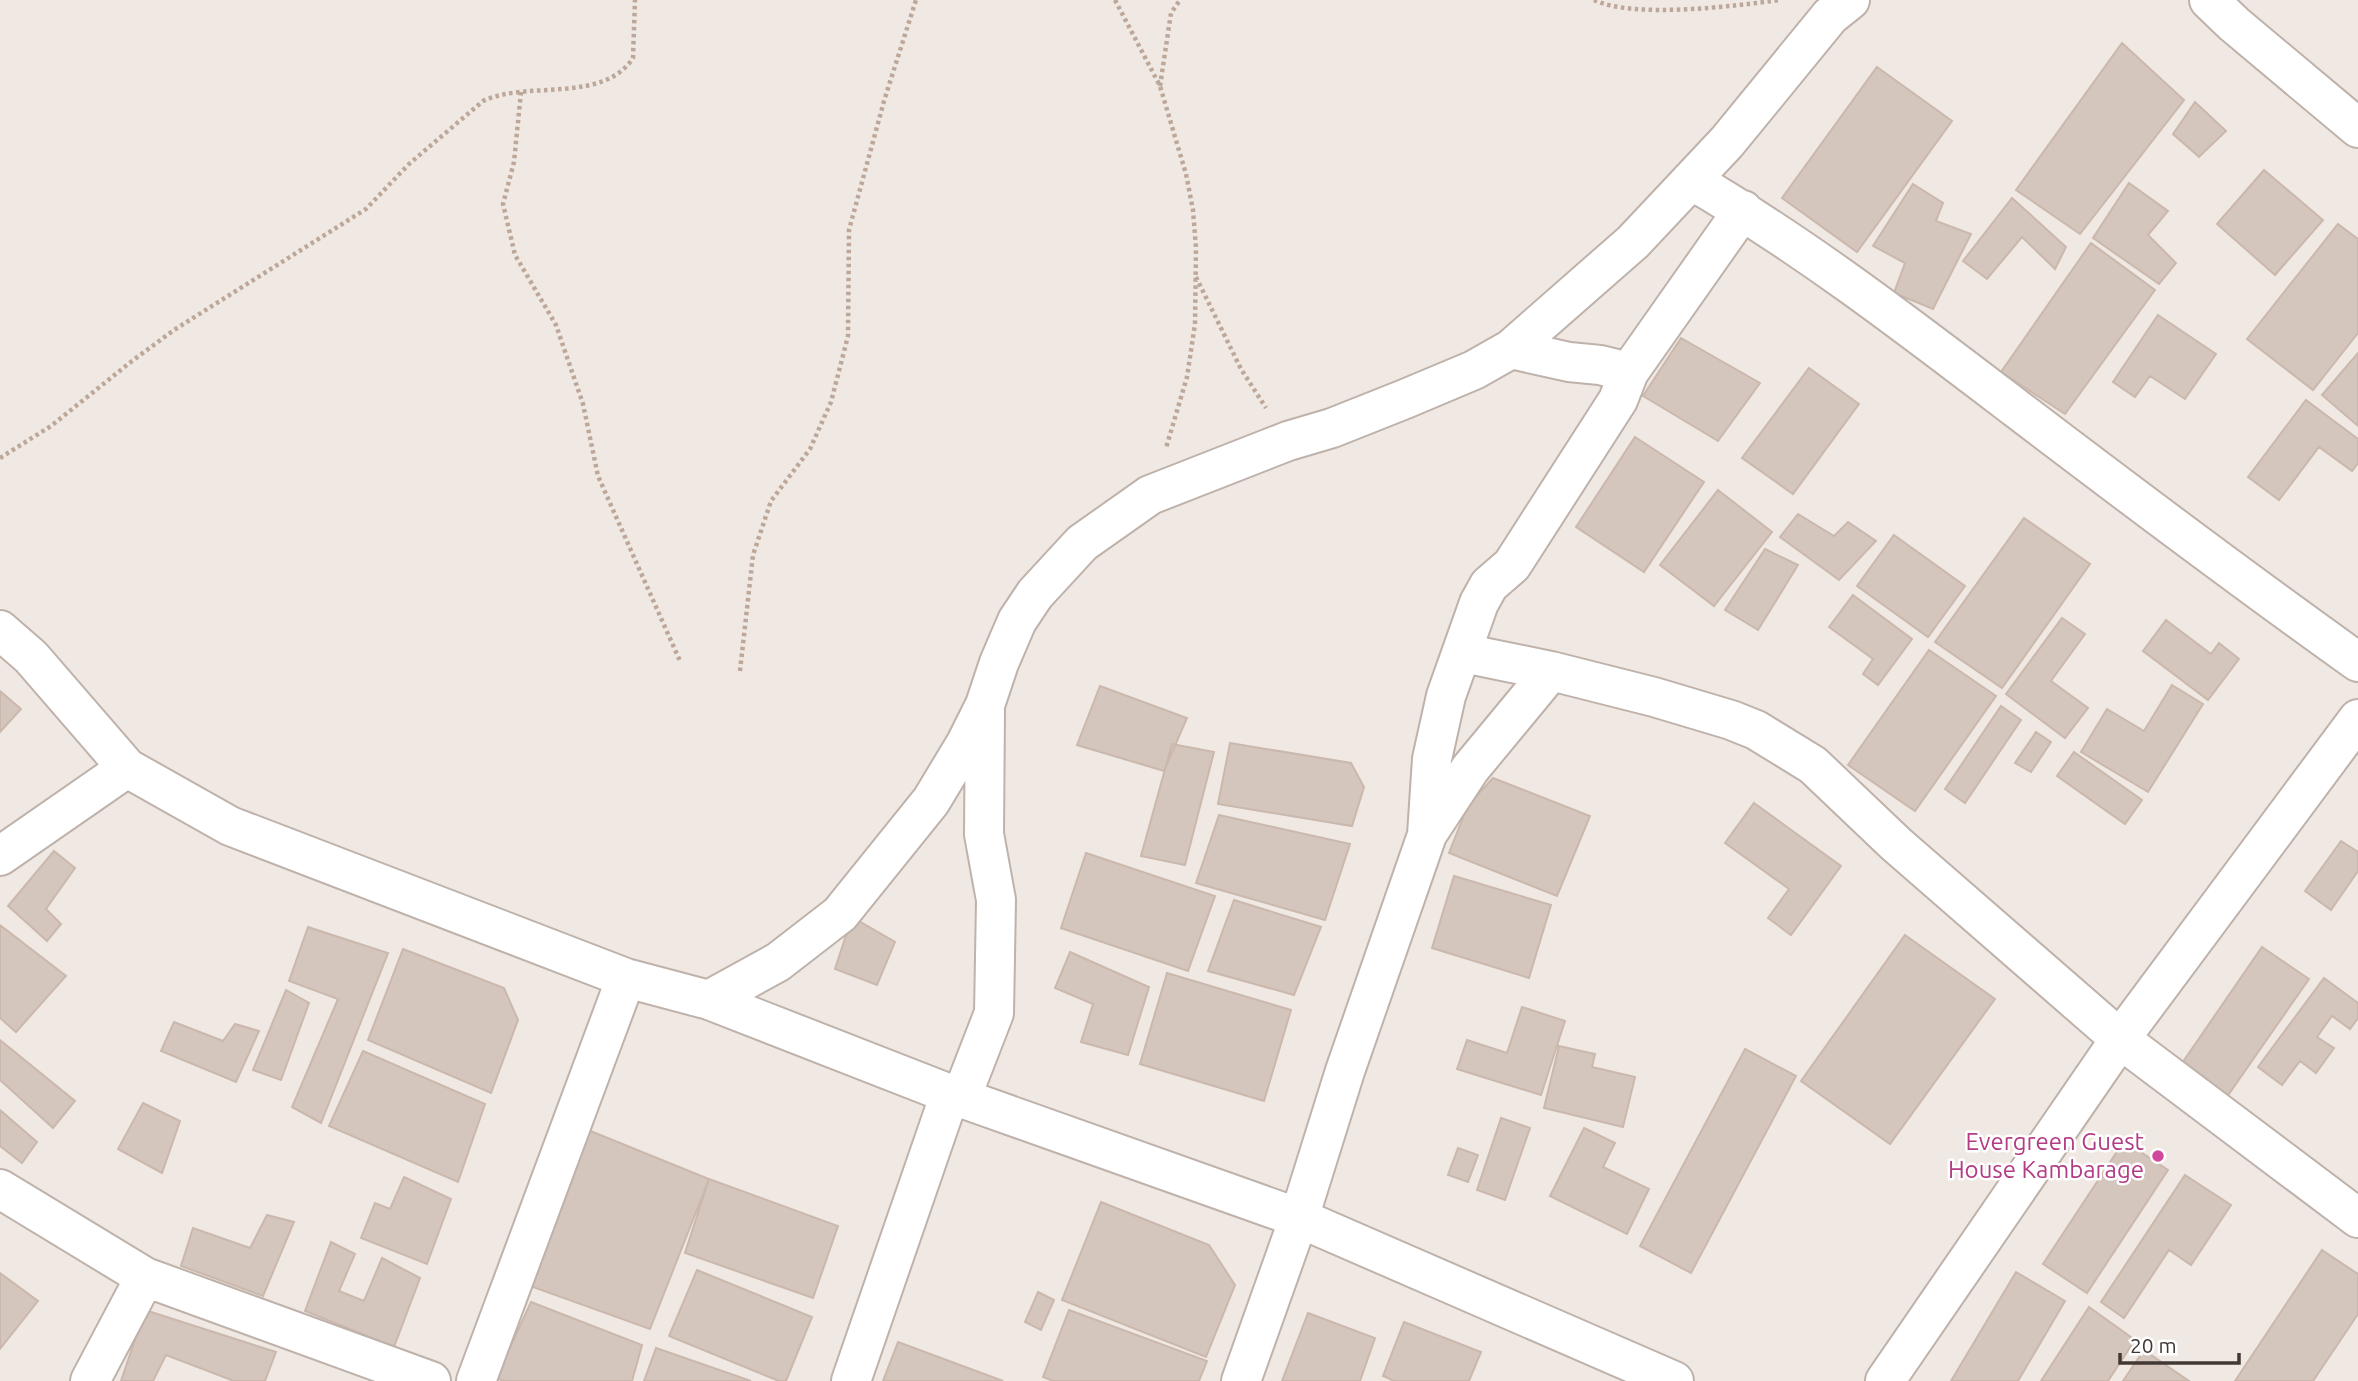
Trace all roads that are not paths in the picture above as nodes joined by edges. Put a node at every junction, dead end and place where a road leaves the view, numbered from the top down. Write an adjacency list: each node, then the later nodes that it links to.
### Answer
1 (1850, 0): 4 (street)
2 (2209, 0): 3 (street)
3 (2358, 128)
4 (1691, 180): 5 (street); 6 (street)
5 (1742, 210): 7 (street); 10 (street)
6 (1511, 349): 7 (street); 12 (street)
7 (1629, 372): 9 (street)
8 (0, 630): 14 (street)
9 (1463, 653): 11 (street); 15 (street)
10 (2358, 662)
11 (1552, 671): 15 (street); 19 (street)
12 (985, 705): 18 (street); 20 (street)
13 (2353, 736): 19 (street)
14 (127, 768): 16 (street); 17 (street)
15 (1427, 835): 22 (street)
16 (0, 856)
17 (626, 978): 18 (street); 27 (street)
18 (709, 1000): 20 (street)
19 (2120, 1039): 23 (street); 31 (street)
20 (956, 1096): 22 (street); 28 (street)
21 (0, 1189): 24 (street)
22 (1299, 1218): 29 (street); 30 (street)
23 (2358, 1218)
24 (145, 1277): 25 (street); 26 (street)
25 (90, 1381)
26 (431, 1381)
27 (476, 1381)
28 (851, 1381)
29 (1241, 1381)
30 (1674, 1381)
31 (1885, 1381)

